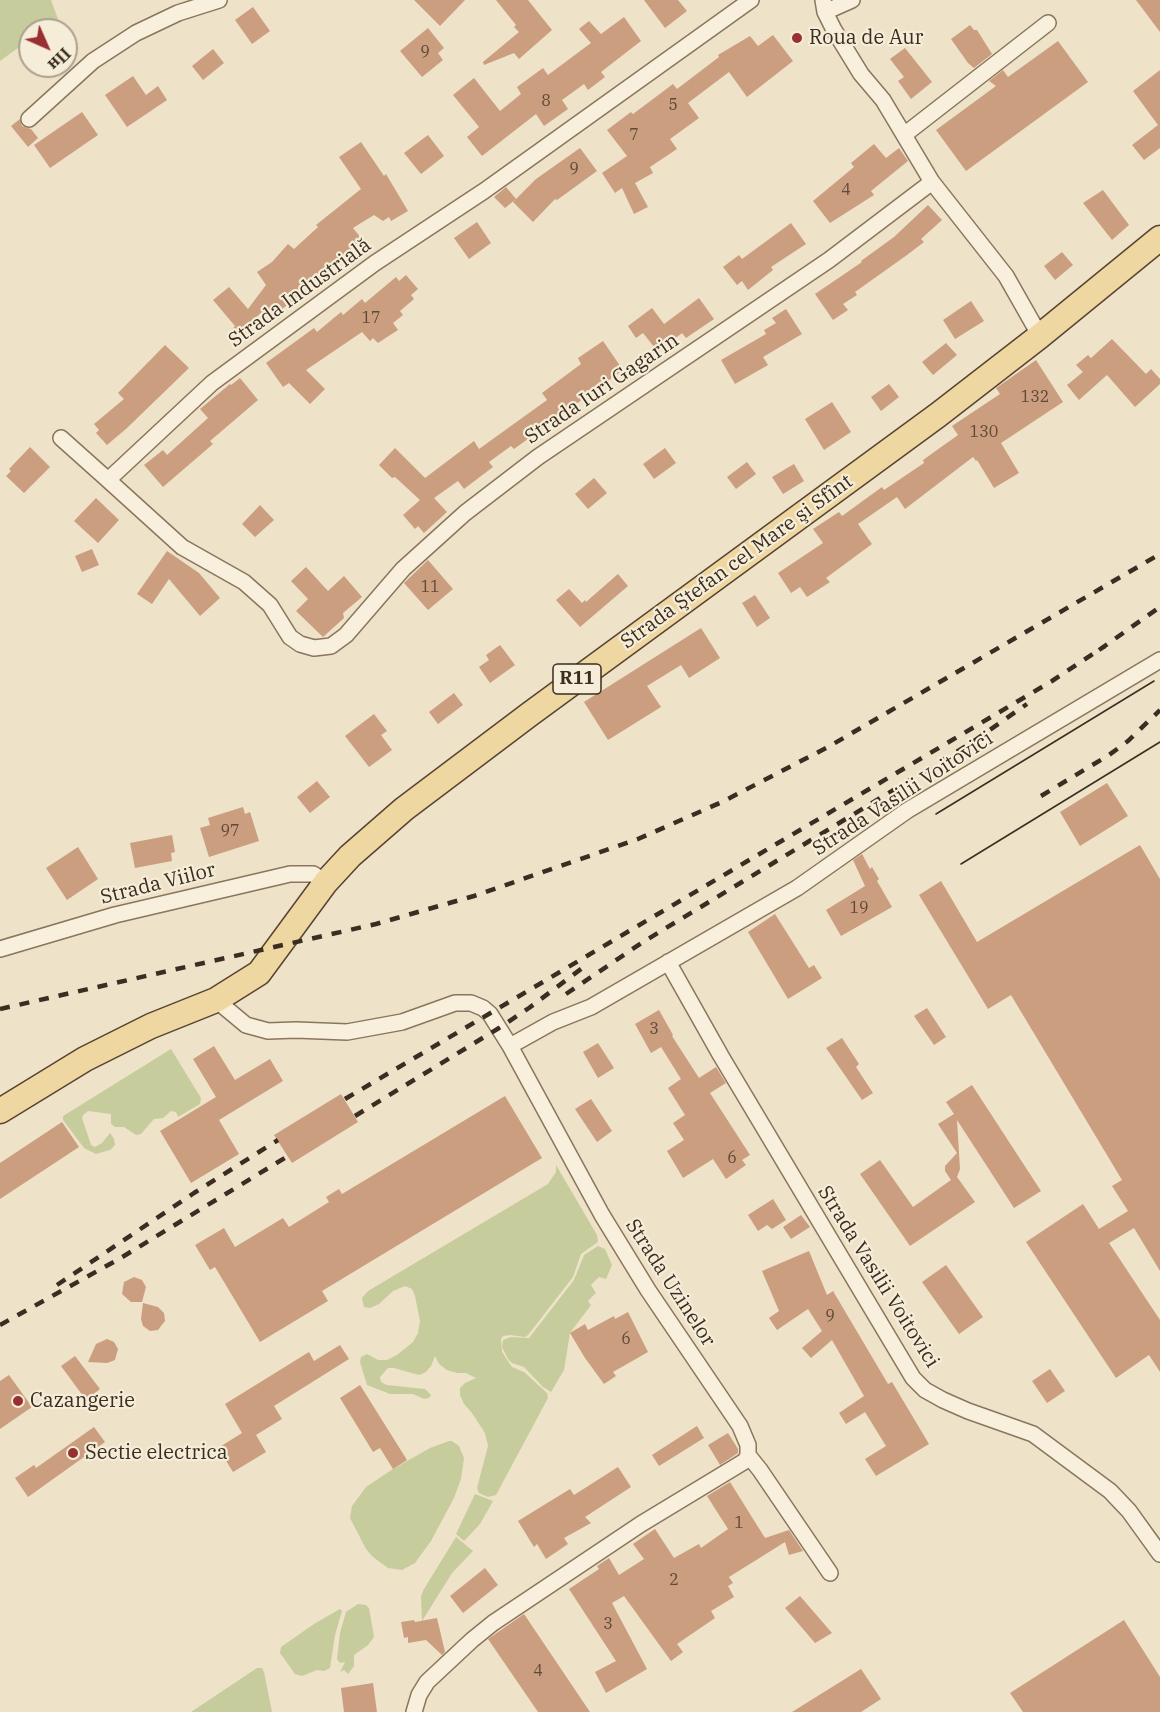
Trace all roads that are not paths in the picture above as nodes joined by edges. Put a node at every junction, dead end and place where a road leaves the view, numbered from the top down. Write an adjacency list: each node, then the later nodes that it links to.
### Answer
1 (219, 0): 6 (street)
2 (752, 0): 12 (street, Strada Industrială)
3 (852, 0): 4 (street)
4 (824, 6): 7 (street)
5 (1048, 23): 7 (street)
6 (29, 119)
7 (904, 135): 8 (street)
8 (932, 182): 10 (street); 12 (street, Strada Iuri Gagarin)
9 (1160, 238): 10 (main road, Strada Ştefan cel Mare şi Sfînt / R11)
10 (1040, 336): 14 (main road, Strada Ştefan cel Mare şi Sfînt / R11)
11 (61, 438): 12 (street)
12 (108, 480)
13 (1160, 660): 16 (street, Strada Vasilii Voitovici)
14 (326, 882): 15 (street, Strada Viilor); 17 (main road, Strada Ştefan cel Mare şi Sfînt / R11)
15 (0, 949)
16 (668, 962): 18 (street, Strada Vasilii Voitovici); 21 (street, Strada Vasilii Voitovici)
17 (216, 1000): 18 (street, Strada Uzinelor); 19 (main road, Strada Ştefan cel Mare şi Sfînt / R11)
18 (510, 1046): 20 (street, Strada Uzinelor)
19 (0, 1111)
20 (748, 1455): 22 (street); 23 (street)
21 (1160, 1554)
22 (830, 1573)
23 (414, 1712)

